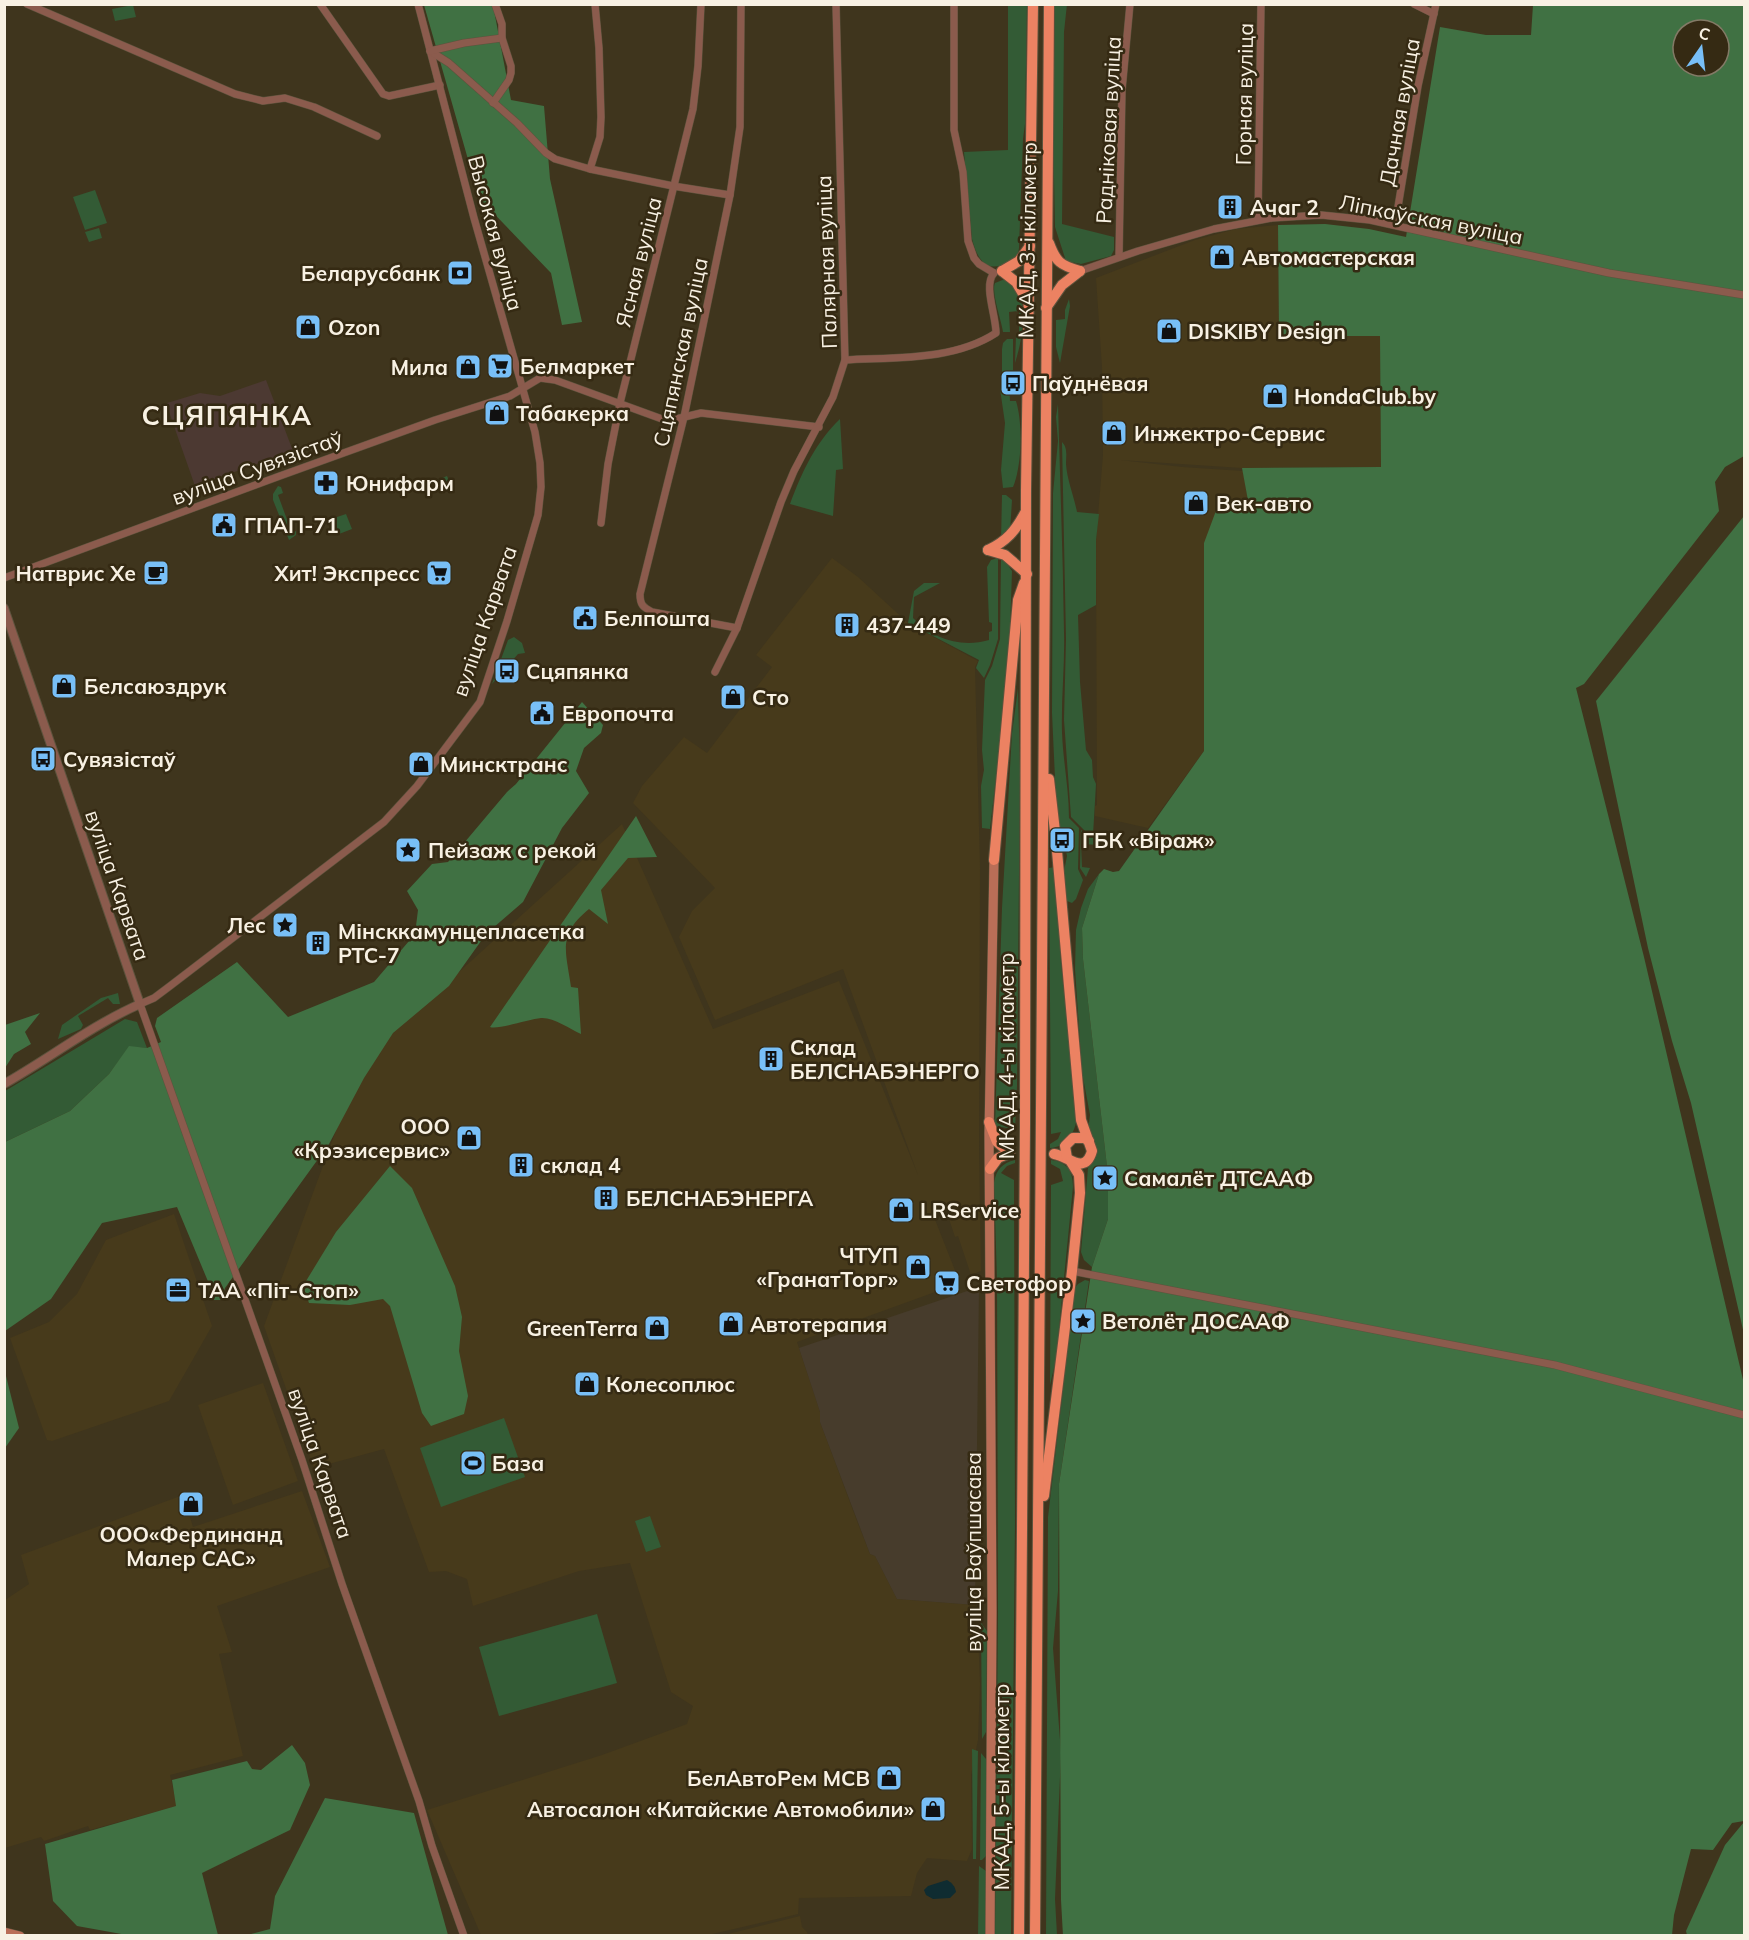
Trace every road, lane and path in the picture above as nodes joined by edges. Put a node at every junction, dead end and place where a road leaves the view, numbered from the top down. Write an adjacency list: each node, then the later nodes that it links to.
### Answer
1 (27, 4): 21 (street)
2 (320, 4): 19 (street)
3 (418, 4): 18 (street, Высокая вуліца)
4 (495, 4): 17 (street)
5 (595, 4): 22 (street)
6 (701, 4): 23 (street, Ясная вуліца)
7 (741, 4): 24 (street, Сцяпянская вуліца)
8 (836, 4): 35 (street, Палярная вуліца)
9 (954, 4): 31 (street)
10 (1033, 4): 28 (highway, МКАД, 3-і кіламетр)
11 (1049, 4): 27 (highway, МКАД, 3-і кіламетр)
12 (1130, 4): 29 (street, Радніковая вуліца)
13 (1261, 4): 25 (street, Горная вуліца)
14 (1414, 4): 16 (street)
15 (1436, 4): 16 (street, Дачная вуліца)
16 (1434, 14): 26 (street, Дачная вуліца)
17 (502, 38): 18 (street); 20 (street)
18 (430, 51): 19 (street, Высокая вуліца); 20 (street, Ясная вуліца)
19 (440, 85): 36 (street, Высокая вуліца)
20 (493, 103): 22 (street, Ясная вуліца)
21 (377, 136)
22 (590, 169): 23 (street, Ясная вуліца)
23 (673, 186): 24 (street, Ясная вуліца); 37 (street, Ясная вуліца)
24 (730, 195): 38 (street, Сцяпянская вуліца)
25 (1258, 220): 26 (street, Ліпкаўская вуліца); 29 (street, Ліпкаўская вуліца)
26 (1395, 225): 32 (street, Ліпкаўская вуліца)
27 (1046, 236): 30 (highway); 34 (highway, МКАД, 3-і кіламетр)
28 (1030, 244): 31 (highway); 33 (highway, МКАД, 3-і кіламетр)
29 (1119, 257): 30 (street, Ліпкаўская вуліца)
30 (1080, 271): 34 (highway)
31 (998, 272): 33 (highway); 35 (street)
32 (1744, 296)
33 (1029, 303): 40 (highway, МКАД, 3-і кіламетр)
34 (1046, 309): 41 (highway, МКАД, 3-і кіламетр)
35 (845, 360): 39 (street, Палярная вуліца)
36 (521, 388): 37 (street, вуліца Сувязістаў); 45 (street, вуліца Сувязістаў); 51 (street, вуліца Карвата)
37 (620, 403): 38 (street, вуліца Сувязістаў); 43 (street, Ясная вуліца)
38 (684, 417): 39 (street, вуліца Сувязістаў); 47 (street, Сцяпянская вуліца)
39 (819, 427): 47 (street, Палярная вуліца)
40 (1027, 474): 42 (highway, МКАД, 4-ы кіламетр)
41 (1044, 475): 49 (highway, МКАД, 4-ы кіламетр)
42 (1026, 510): 44 (highway, МКАД, 4-ы кіламетр); 44 (highway)
43 (602, 523)
44 (1027, 574): 50 (highway); 64 (highway, МКАД, 4-ы кіламетр)
45 (4, 578)
46 (4, 608): 51 (street, вуліца Карвата)
47 (737, 628): 48 (street, Палярная вуліца)
48 (715, 672)
49 (1043, 737): 54 (highway); 63 (highway, МКАД, 4-ы кіламетр)
50 (994, 860): 53 (main road, вуліца Ваўпшасава)
51 (140, 1004): 52 (street); 68 (street, вуліца Карвата)
52 (4, 1084)
53 (989, 1122): 55 (main road, вуліца Ваўпшасава); 56 (highway)
54 (1089, 1141): 57 (highway); 58 (highway)
55 (989, 1153): 56 (highway); 59 (main road, вуліца Ваўпшасава)
56 (1010, 1153): 59 (highway)
57 (1068, 1155): 58 (highway); 60 (highway)
58 (1087, 1161): 60 (highway)
59 (990, 1169): 69 (main road, вуліца Ваўпшасава)
60 (1080, 1187): 61 (highway)
61 (1072, 1271): 62 (street); 63 (highway)
62 (1744, 1415)
63 (1038, 1541): 65 (highway, МКАД, 4-ы кіламетр)
64 (1021, 1638): 70 (highway, МКАД, 5-ы кіламетр)
65 (1037, 1639): 71 (highway, МКАД, 5-ы кіламетр)
66 (4, 1932): 67 (main road)
67 (20, 1935)
68 (464, 1935)
69 (990, 1935)
70 (1019, 1935)
71 (1035, 1935)

